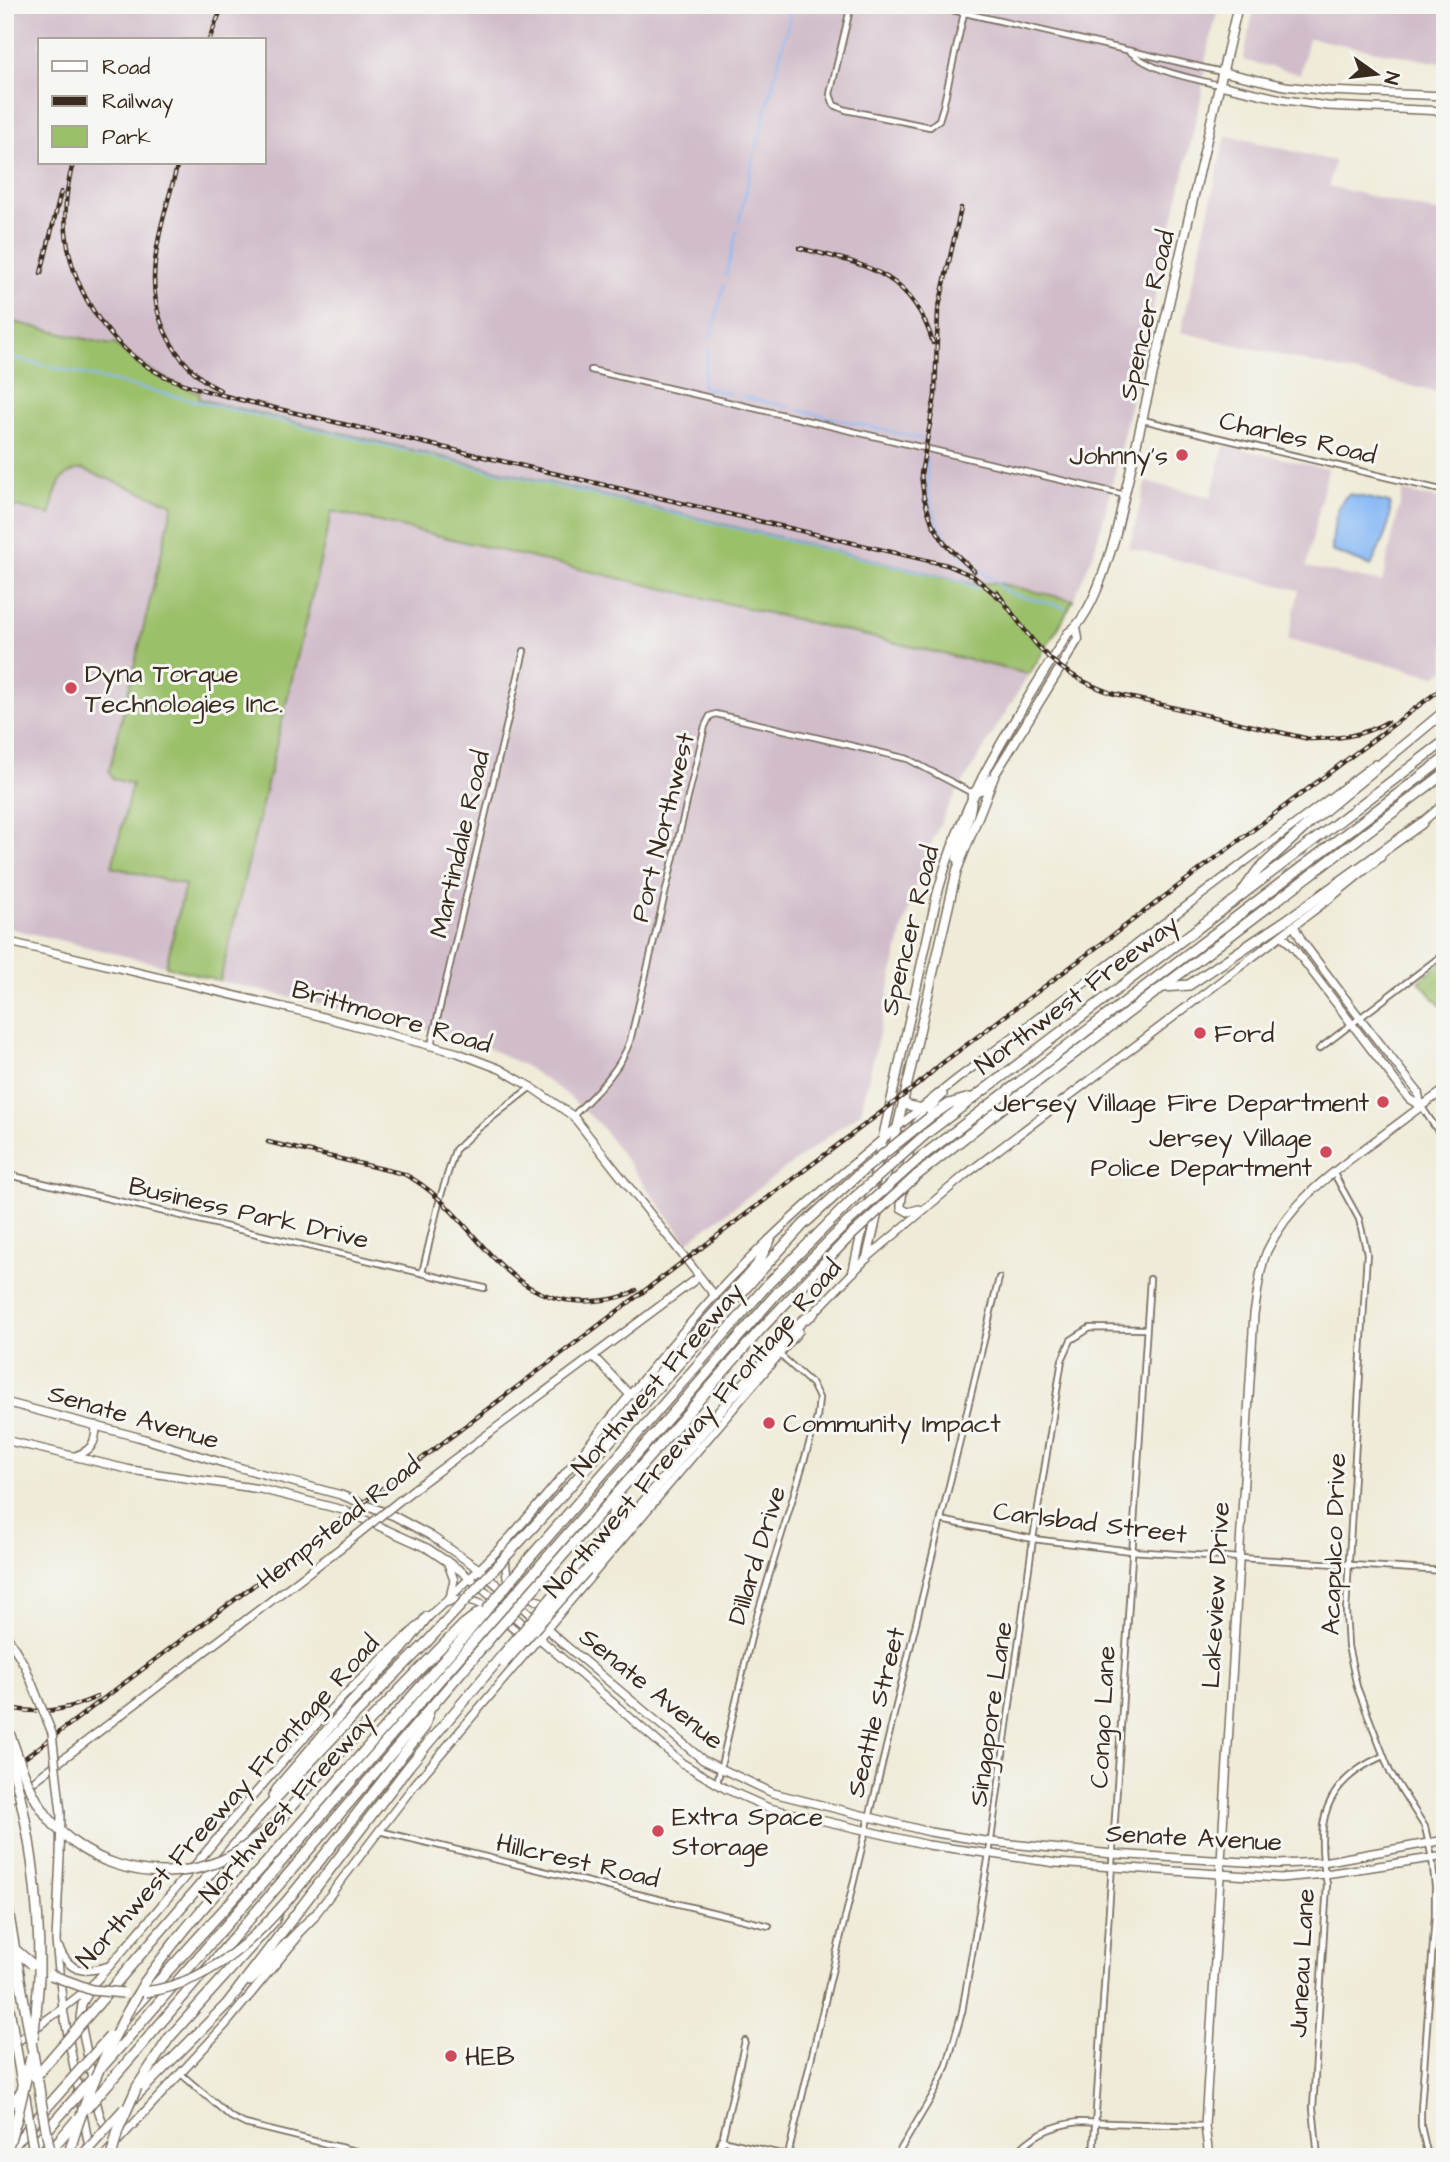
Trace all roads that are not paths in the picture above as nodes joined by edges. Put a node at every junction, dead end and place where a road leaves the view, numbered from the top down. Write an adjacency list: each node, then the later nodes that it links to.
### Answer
1 (851, 5): 4 (street)
2 (930, 5): 4 (street)
3 (1238, 5): 6 (main road, Spencer Road)
4 (964, 13): 5 (street)
5 (1127, 49): 6 (street); 7 (street)
6 (1223, 72): 7 (main road, Spencer Road); 8 (main road)
7 (1220, 85): 10 (main road); 13 (main road, Spencer Road)
8 (1349, 93): 9 (main road); 10 (main road)
9 (1445, 96)
10 (1348, 108): 11 (main road)
11 (1445, 111)
12 (591, 369): 15 (street)
13 (1143, 420): 14 (street, Charles Road); 15 (main road, Spencer Road)
14 (1445, 491)
15 (1126, 495): 16 (main road, Spencer Road)
16 (1076, 627): 22 (main road, Spencer Road); 23 (main road, Spencer Road)
17 (524, 651): 35 (street, Martindale Road)
18 (1445, 711): 27 (highway); 37 (main road, Northwest Freeway Frontage Road)
19 (1445, 741): 27 (highway, Northwest Freeway)
20 (1445, 758): 87 (highway, bridge)
21 (1445, 773): 32 (highway, Northwest Freeway)
22 (995, 774): 23 (main road); 26 (main road, Spencer Road)
23 (972, 793): 26 (main road); 44 (street, Port Northwest); 46 (main road, Spencer Road)
24 (1445, 803): 25 (main road, Northwest Freeway Frontage Road)
25 (1422, 823): 28 (main road, Northwest Freeway Frontage Road); 32 (highway)
26 (957, 870): 41 (main road, Spencer Road)
27 (1238, 898): 40 (highway, Northwest Freeway)
28 (1294, 926): 29 (main road, Northwest Freeway Frontage Road); 33 (main road)
29 (1282, 935): 34 (main road); 50 (main road, Northwest Freeway Frontage Road)
30 (5, 940): 35 (main road, Brittmoore Road)
31 (1445, 953): 33 (street)
32 (1163, 987): 70 (highway, Northwest Freeway, bridge)
33 (1360, 1018): 34 (street); 42 (main road)
34 (1353, 1024): 36 (street); 42 (main road)
35 (430, 1045): 38 (main road, Brittmoore Road)
36 (1319, 1049)
37 (957, 1079): 43 (main road, Northwest Freeway Frontage Road); 50 (main road)
38 (531, 1087): 44 (main road, Brittmoore Road); 54 (street)
39 (1444, 1090): 42 (main road, Lakeview Drive)
40 (975, 1097): 69 (highway, bridge); 87 (highway, Northwest Freeway, bridge)
41 (902, 1100): 43 (main road); 45 (main road, Spencer Road)
42 (1421, 1107): 47 (street); 48 (main road, Lakeview Drive)
43 (920, 1108): 45 (main road, Northwest Freeway Frontage Road)
44 (573, 1116): 55 (main road, Brittmoore Road)
45 (895, 1129): 46 (main road, Northwest Freeway Frontage Road); 52 (main road, Spencer Road)
46 (882, 1141): 51 (main road, Northwest Freeway Frontage Road); 53 (main road, Spencer Road)
47 (1445, 1142)
48 (1333, 1172): 75 (main road, Lakeview Drive); 77 (street, Acapulco Drive)
49 (5, 1174): 54 (street, Business Park Drive)
50 (929, 1204): 52 (main road, Northwest Freeway Frontage Road)
51 (770, 1240): 59 (main road, Northwest Freeway Frontage Road); 69 (highway)
52 (867, 1258): 53 (main road, Northwest Freeway Frontage Road)
53 (853, 1272): 60 (main road, Northwest Freeway Frontage Road)
54 (422, 1273): 58 (street, Business Park Drive)
55 (699, 1277): 59 (main road, Brittmoore Road); 63 (main road, Hempstead Road)
56 (999, 1278): 71 (street, Seattle Street)
57 (1150, 1279): 61 (street, Congo Lane)
58 (484, 1288)
59 (715, 1296): 64 (main road, Northwest Freeway Frontage Road)
60 (813, 1314): 62 (main road, Northwest Freeway Frontage Road); 89 (highway, bridge)
61 (1145, 1329): 73 (street, Singapore Lane); 74 (street, Congo Lane)
62 (779, 1354): 81 (main road, Northwest Freeway Frontage Road); 96 (street, Dillard Drive)
63 (593, 1356): 64 (main road); 98 (main road, Hempstead Road, bridge)
64 (630, 1395): 72 (main road, Northwest Freeway Frontage Road)
65 (5, 1402): 66 (main road, Senate Avenue)
66 (96, 1425): 68 (main road); 78 (main road, Senate Avenue)
67 (5, 1440): 68 (main road, Senate Avenue)
68 (74, 1456): 76 (main road, Senate Avenue)
69 (570, 1487): 99 (highway, bridge)
70 (618, 1493): 87 (highway, Northwest Freeway, bridge); 90 (highway, bridge)
71 (941, 1520): 73 (street, Carlsbad Street); 100 (street, Seattle Street)
72 (508, 1539): 78 (main road, Northwest Freeway Frontage Road); 81 (main road)
73 (1033, 1539): 74 (street, Carlsbad Street); 105 (street, Singapore Lane)
74 (1131, 1551): 75 (street, Carlsbad Street); 108 (street, Congo Lane)
75 (1238, 1556): 77 (street, Carlsbad Street); 111 (main road, Lakeview Drive)
76 (446, 1561): 80 (main road, Senate Avenue); 82 (main road)
77 (1348, 1564): 79 (street, Carlsbad Street); 95 (street, Acapulco Drive)
78 (479, 1569): 80 (main road, Northwest Freeway Frontage Road); 85 (main road, Senate Avenue)
79 (1445, 1571)
80 (470, 1578): 82 (main road, Northwest Freeway Frontage Road); 88 (main road, Senate Avenue)
81 (578, 1594): 85 (main road, Northwest Freeway Frontage Road)
82 (451, 1595): 83 (main road, Northwest Freeway Frontage Road)
83 (439, 1606): 84 (main road, Northwest Freeway Frontage Road); 89 (main road)
84 (427, 1617): 99 (highway); 122 (main road, Northwest Freeway Frontage Road)
85 (547, 1629): 88 (main road, Northwest Freeway Frontage Road); 96 (main road, Senate Avenue)
86 (5, 1632): 121 (main road, bridge)
87 (474, 1634): 92 (highway, Northwest Freeway); 101 (highway); 135 (highway, Northwest Freeway, bridge); 137 (highway, bridge)
88 (539, 1638): 91 (main road, Northwest Freeway Frontage Road); 97 (main road, Senate Avenue)
89 (521, 1644): 90 (highway, bridge); 91 (main road)
90 (502, 1660): 125 (highway)
91 (517, 1664): 102 (main road, Northwest Freeway Frontage Road)
92 (431, 1706): 117 (highway, bridge); 139 (highway, Northwest Freeway, bridge)
93 (5, 1723): 101 (highway, bridge)
94 (5, 1742): 135 (highway, bridge)
95 (1383, 1756): 106 (street, Acapulco Drive); 112 (street, Juneau Lane)
96 (720, 1769): 97 (street, Dillard Drive); 100 (main road, Senate Avenue)
97 (716, 1784): 103 (main road, Senate Avenue)
98 (5, 1803)
99 (263, 1812): 130 (highway, bridge)
100 (870, 1817): 103 (street, Seattle Street); 105 (main road, Senate Avenue)
101 (277, 1821): 141 (highway, bridge)
102 (378, 1831): 118 (main road, Northwest Freeway Frontage Road); 119 (street, Hillcrest Road)
103 (866, 1832): 107 (main road, Senate Avenue); 136 (street, Seattle Street)
104 (1445, 1840): 106 (main road, Senate Avenue)
105 (991, 1842): 107 (street, Singapore Lane); 108 (main road, Senate Avenue)
106 (1429, 1843): 110 (street, Acapulco Drive); 112 (main road, Senate Avenue)
107 (989, 1854): 113 (main road, Senate Avenue); 148 (street, Singapore Lane)
108 (1114, 1854): 111 (main road, Senate Avenue); 113 (street, Congo Lane)
109 (1445, 1856): 110 (main road, Senate Avenue)
110 (1432, 1858): 114 (main road, Senate Avenue); 153 (street, Acapulco Drive)
111 (1221, 1861): 112 (main road, Senate Avenue); 115 (main road, Lakeview Drive)
112 (1323, 1862): 114 (street, Juneau Lane)
113 (1113, 1867): 115 (main road, Senate Avenue); 131 (street, Congo Lane)
114 (1325, 1874): 115 (main road, Senate Avenue); 152 (street, Juneau Lane)
115 (1220, 1875): 133 (main road, Lakeview Drive)
116 (5, 1893): 140 (highway, bridge)
117 (282, 1905): 120 (highway, bridge); 145 (highway, bridge)
118 (314, 1916): 125 (highway); 129 (main road, Northwest Freeway Frontage Road)
119 (769, 1926)
120 (5, 1941)
121 (56, 1941): 122 (main road); 126 (main road)
122 (110, 1965): 123 (main road, Northwest Freeway Frontage Road)
123 (96, 1981): 126 (main road, Northwest Freeway Frontage Road); 132 (main road)
124 (5, 1985): 138 (highway, bridge)
125 (227, 2004): 142 (highway, bridge)
126 (63, 2009): 128 (main road, Northwest Freeway Frontage Road); 143 (main road)
127 (745, 2041): 134 (street)
128 (5, 2052)
129 (180, 2073): 132 (main road, Northwest Freeway Frontage Road); 146 (street)
130 (5, 2110)
131 (1096, 2122): 133 (street); 149 (street); 150 (street, Congo Lane)
132 (130, 2126): 144 (main road, Northwest Freeway Frontage Road)
133 (1205, 2126): 151 (main road, Lakeview Drive)
134 (722, 2140): 136 (street); 147 (main road)
135 (5, 2156)
136 (791, 2156)
137 (24, 2157)
138 (35, 2157)
139 (44, 2157)
140 (51, 2157)
141 (68, 2157)
142 (81, 2157)
143 (91, 2157)
144 (103, 2157)
145 (111, 2157)
146 (380, 2157)
147 (717, 2157)
148 (896, 2157)
149 (1013, 2157)
150 (1093, 2157)
151 (1209, 2157)
152 (1318, 2157)
153 (1428, 2157)

